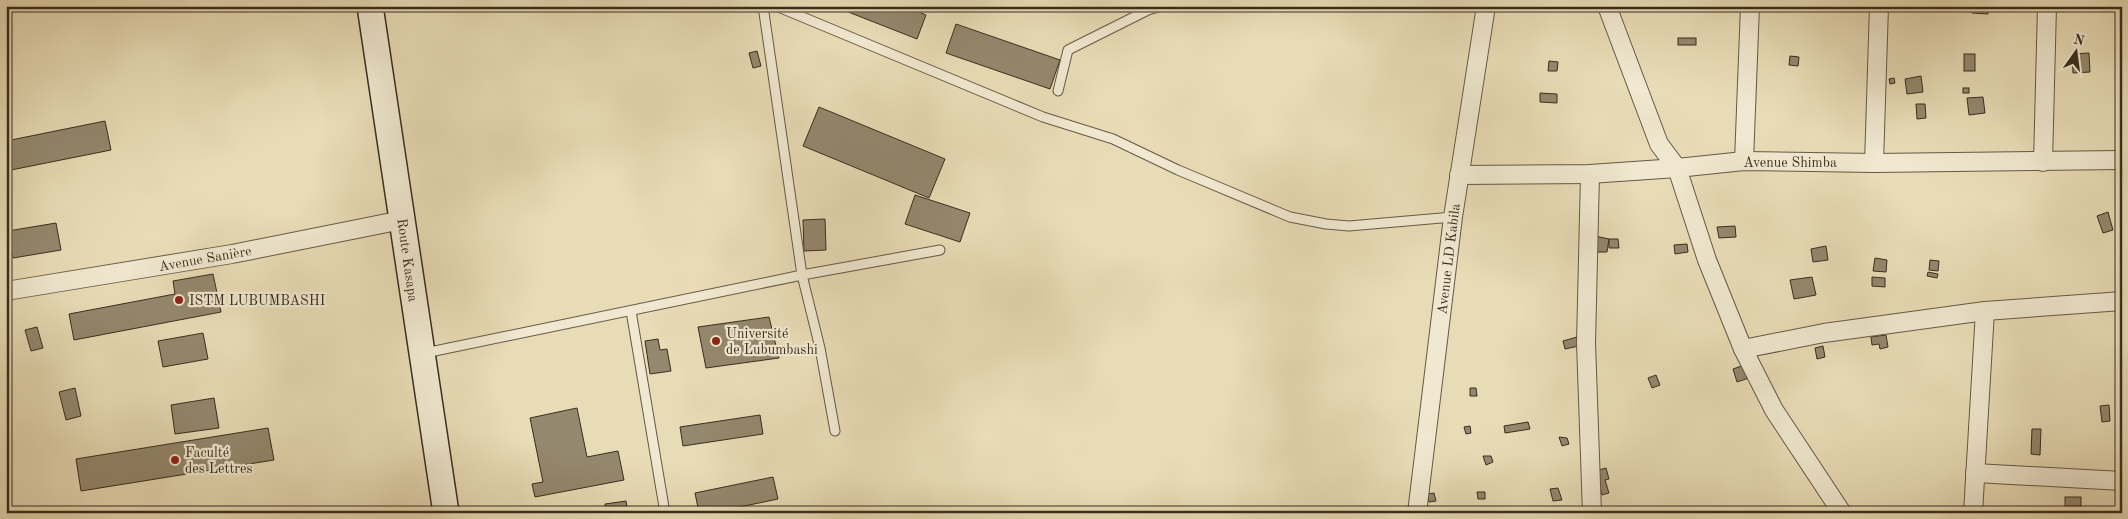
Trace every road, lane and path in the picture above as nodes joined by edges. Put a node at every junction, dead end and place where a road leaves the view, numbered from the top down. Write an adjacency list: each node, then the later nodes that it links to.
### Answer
1 (370, 6): 19 (main road, Route Kasapa)
2 (763, 6): 21 (lane)
3 (776, 6): 18 (lane)
4 (1162, 6): 10 (lane)
5 (1486, 6): 17 (street, Avenue LD Kabila)
6 (1607, 6): 15 (street)
7 (1750, 6): 12 (street)
8 (1879, 6): 14 (street)
9 (2047, 6): 13 (street)
10 (1058, 91)
11 (2122, 160): 13 (street, Avenue Shimba)
12 (1744, 161): 14 (street, Avenue Shimba); 15 (street, Avenue Shimba)
13 (2043, 162): 14 (street, Avenue Shimba)
14 (1874, 163)
15 (1677, 168): 16 (street, Avenue Shimba); 26 (street)
16 (1590, 174): 17 (street, Avenue Shimba); 34 (street)
17 (1459, 175): 18 (street, Avenue LD Kabila)
18 (1453, 217): 33 (street, Avenue LD Kabila)
19 (402, 220): 22 (street, Avenue Sanière); 27 (main road, Route Kasapa)
20 (940, 250): 21 (lane)
21 (802, 275): 24 (lane); 28 (lane)
22 (6, 291)
23 (2122, 301): 25 (street)
24 (630, 311): 27 (lane); 32 (lane)
25 (1985, 311): 26 (street); 29 (street)
26 (1743, 349): 35 (street)
27 (422, 354): 31 (main road, Route Kasapa)
28 (835, 431)
29 (1975, 474): 30 (street); 36 (street)
30 (2122, 481)
31 (446, 513)
32 (665, 513)
33 (1416, 513)
34 (1592, 513)
35 (1842, 513)
36 (1973, 513)

